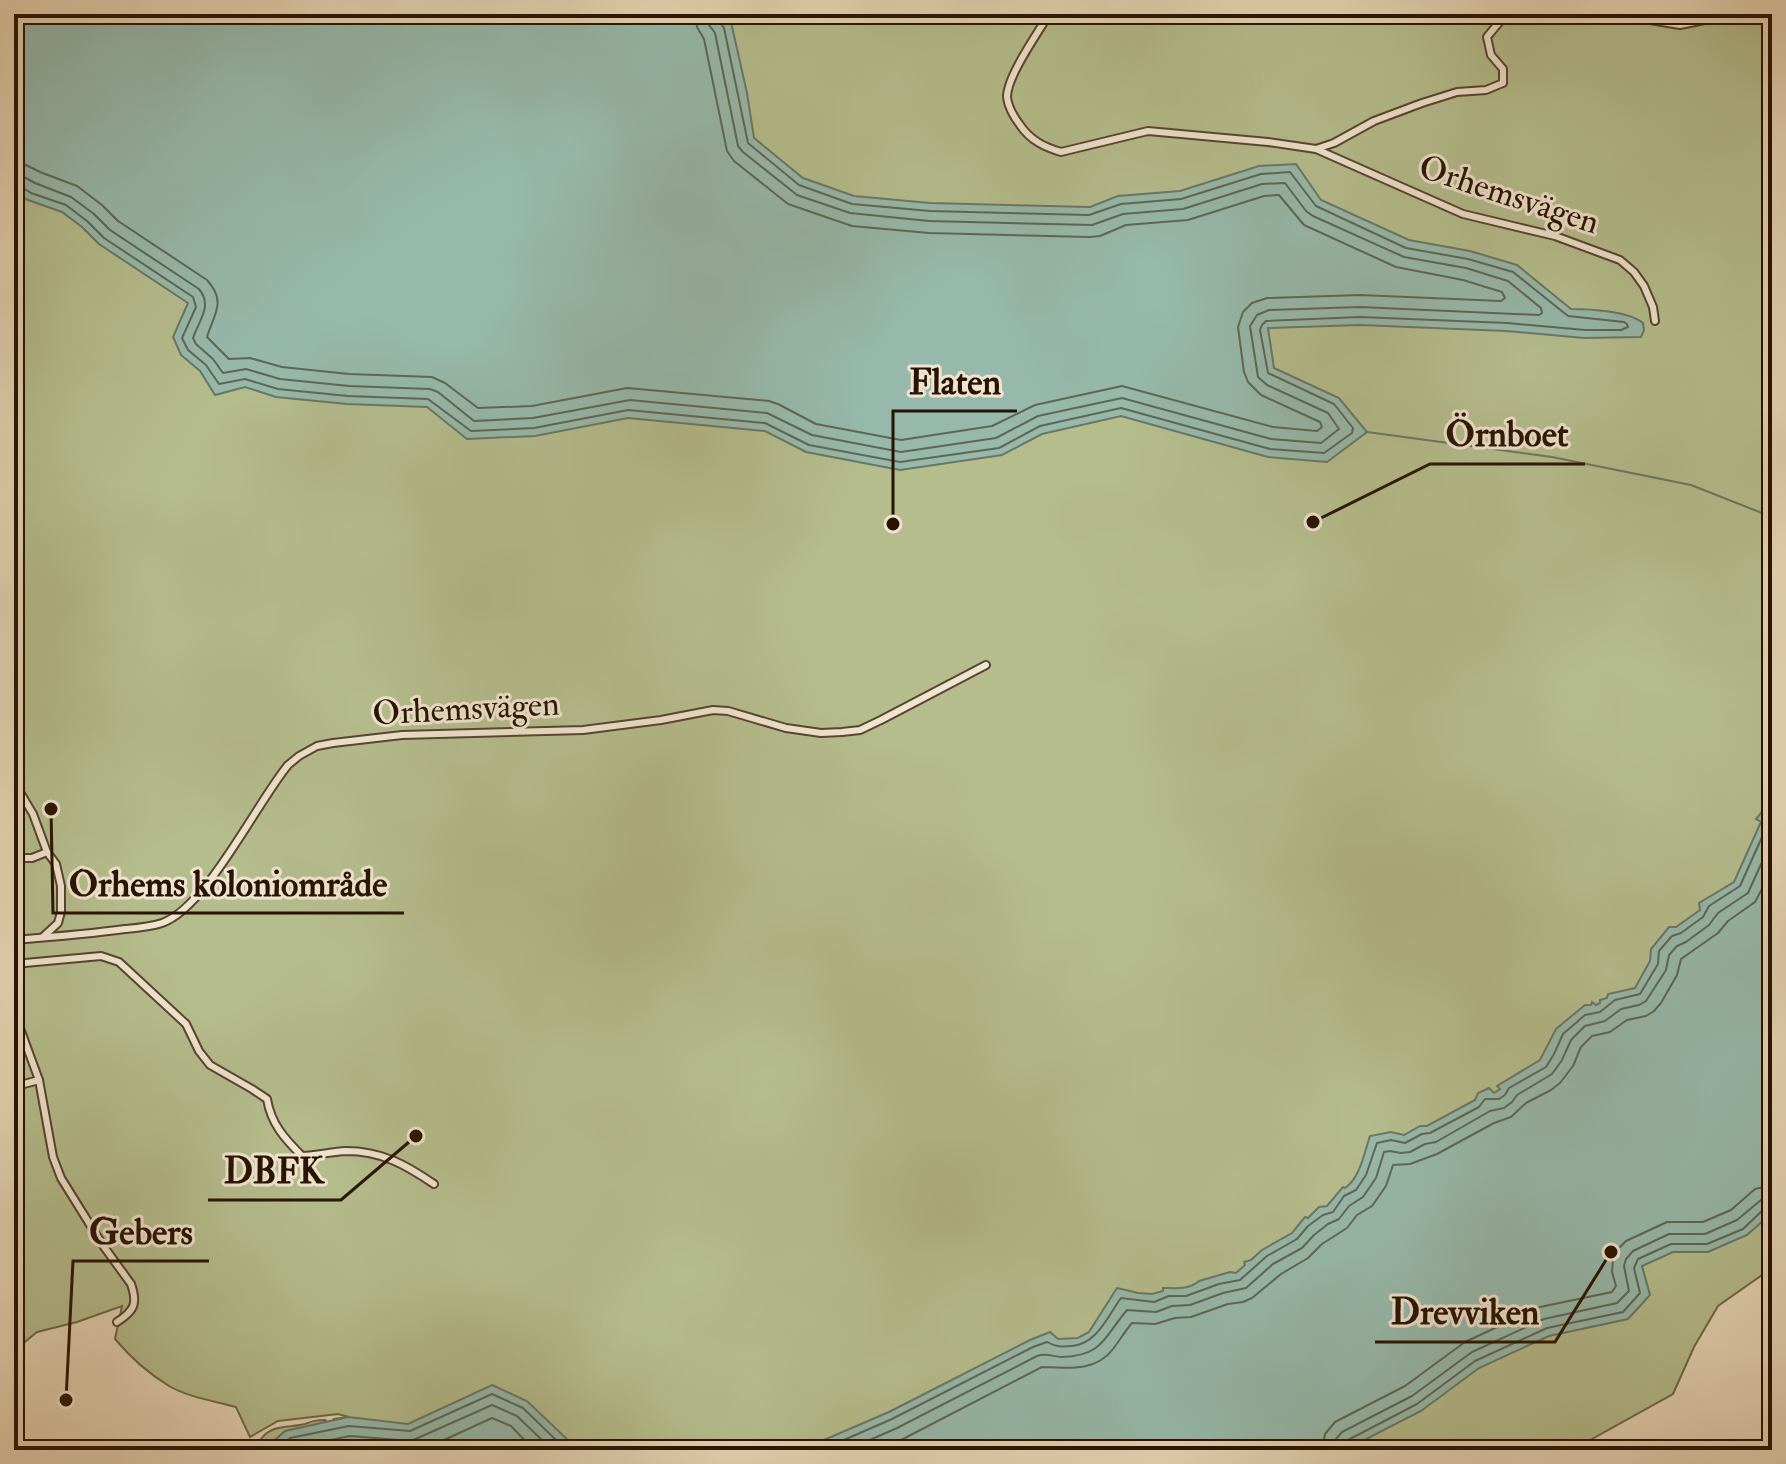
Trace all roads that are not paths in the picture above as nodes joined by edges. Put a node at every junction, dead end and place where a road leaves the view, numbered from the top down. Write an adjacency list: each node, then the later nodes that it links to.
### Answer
1 (1049, 14): 5 (street, Orhemsvägen)
2 (1506, 14): 5 (street)
3 (1630, 14): 4 (street)
4 (1734, 15)
5 (1316, 149): 6 (street, Orhemsvägen)
6 (1655, 321)
7 (986, 665): 11 (street, Orhemsvägen)
8 (14, 782): 9 (street)
9 (47, 852): 10 (street); 11 (street)
10 (14, 858)
11 (44, 936): 12 (street, Orhemsvägen)
12 (16, 940): 13 (street)
13 (14, 958)
14 (14, 964): 18 (street)
15 (14, 1012): 16 (street)
16 (39, 1080): 17 (street); 19 (street)
17 (14, 1090)
18 (434, 1184)
19 (117, 1322)

